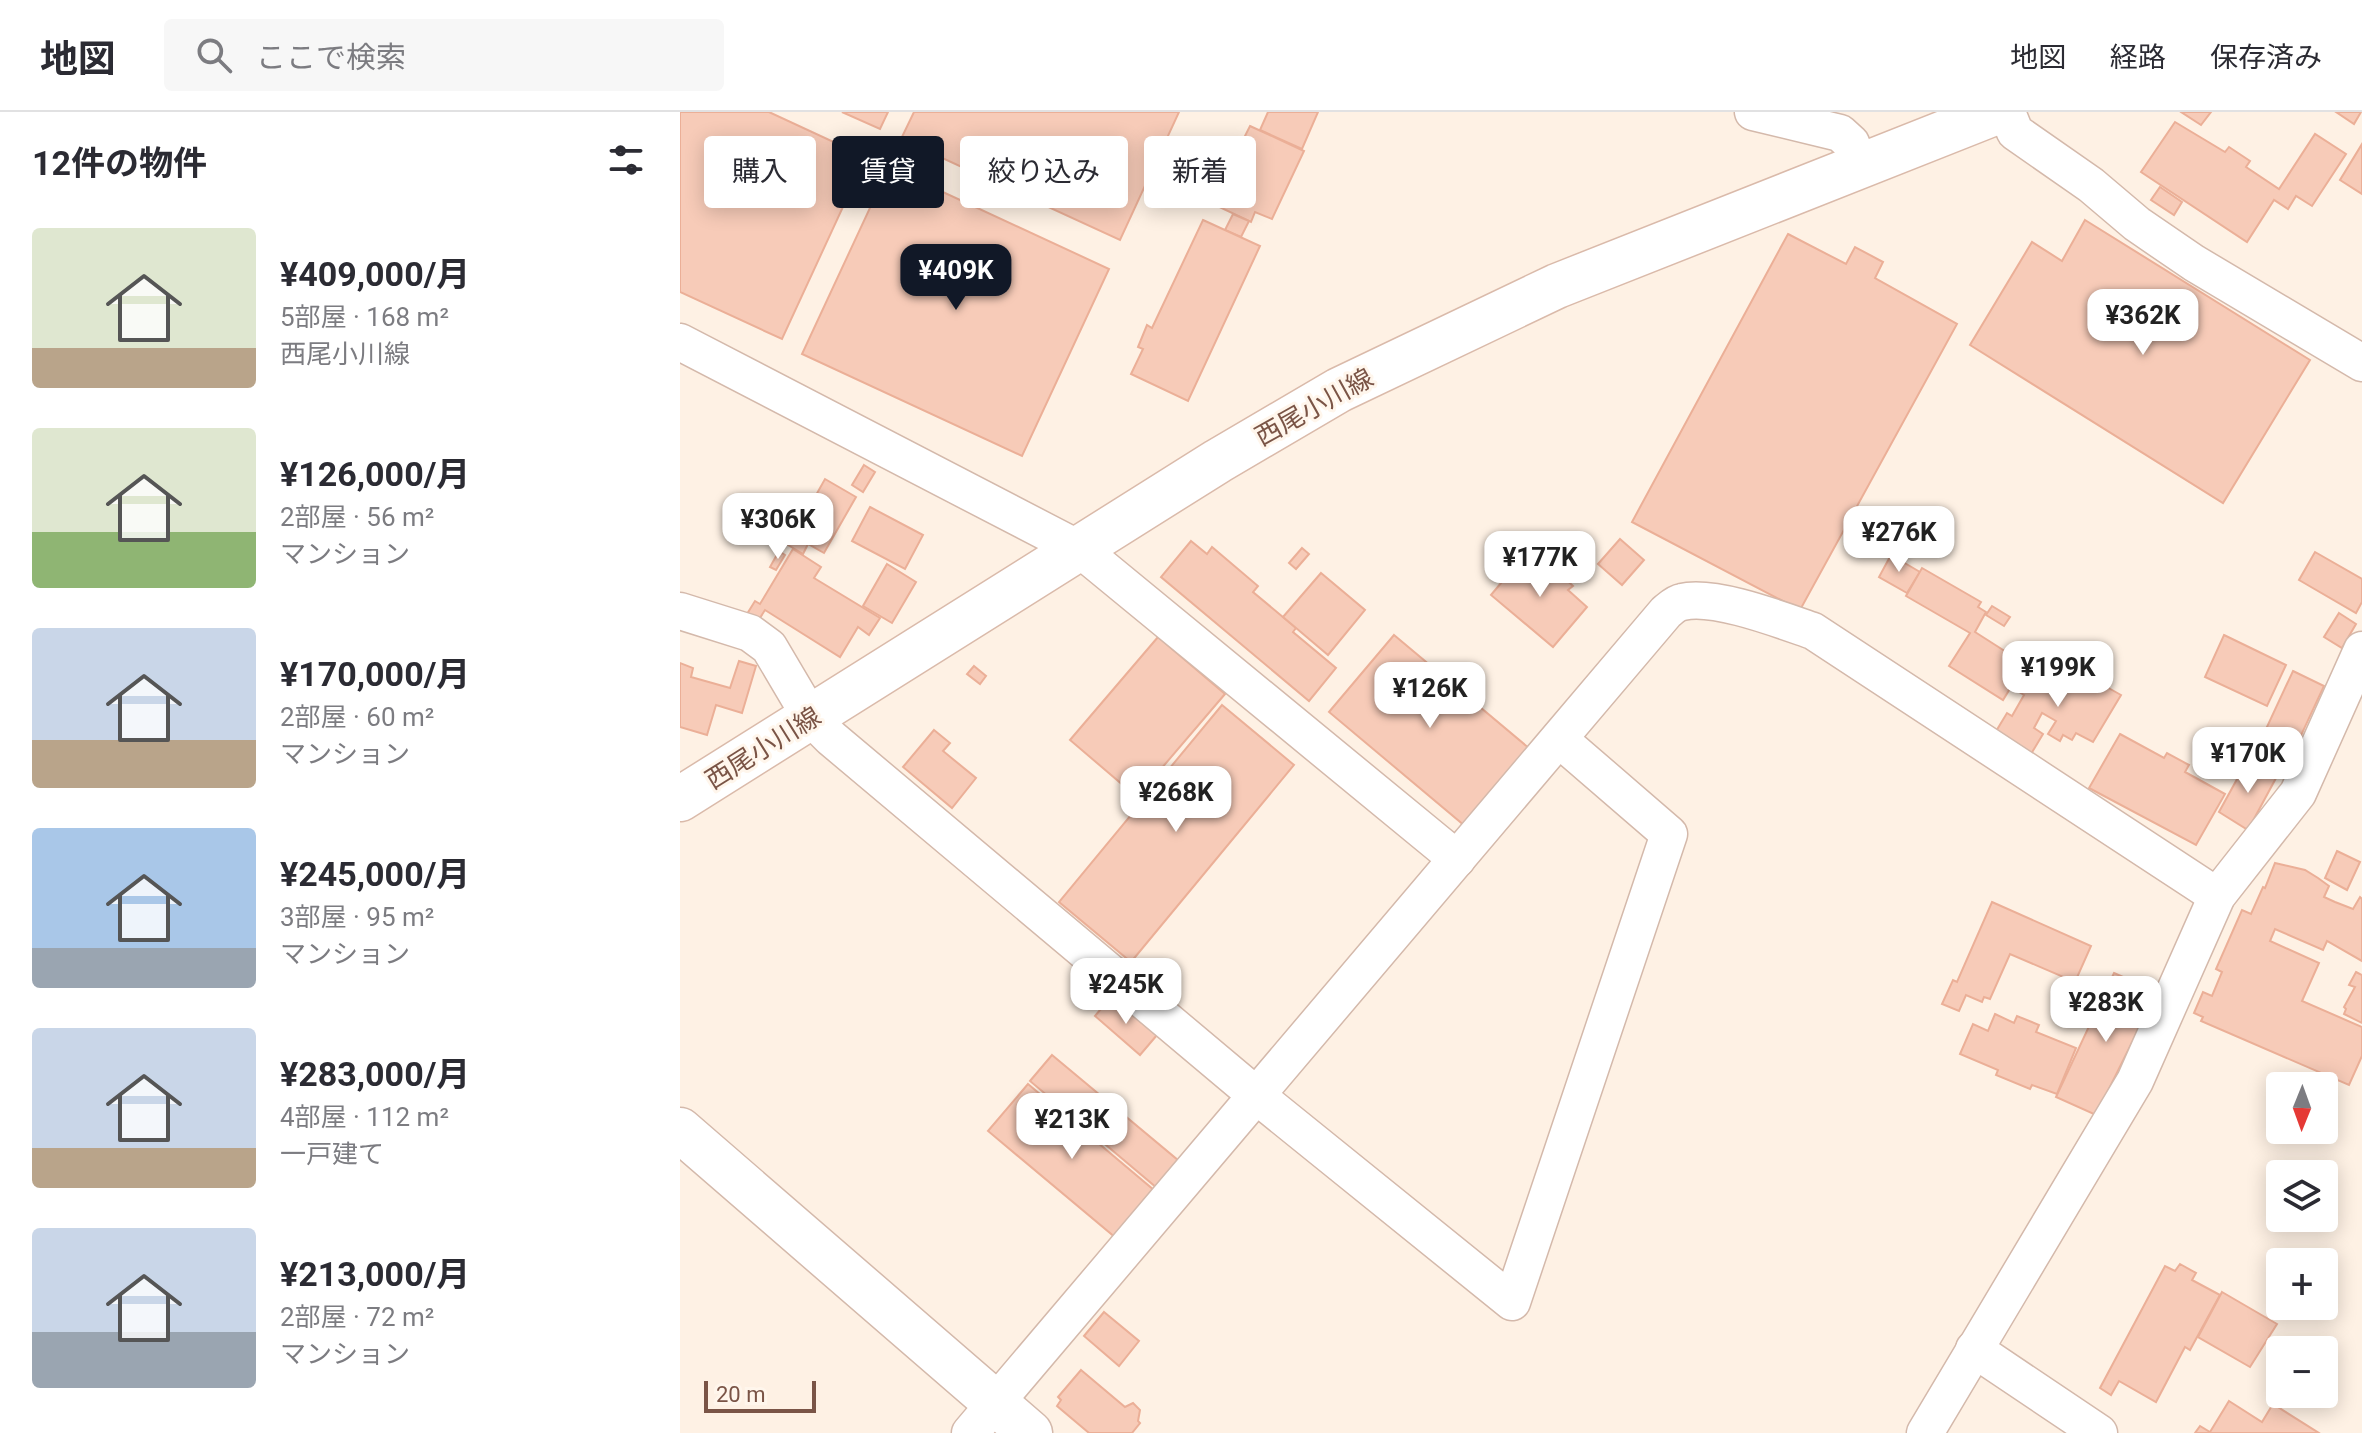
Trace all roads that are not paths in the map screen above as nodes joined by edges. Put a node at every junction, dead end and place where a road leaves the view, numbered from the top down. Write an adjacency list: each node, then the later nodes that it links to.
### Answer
1 (1753, 112): 4 (street)
2 (1997, 112): 4 (main road, 西尾小川線)
3 (2007, 112): 6 (street)
4 (1860, 165): 7 (main road, 西尾小川線)
5 (680, 342): 7 (street)
6 (2362, 363)
7 (1081, 550): 10 (main road, 西尾小川線); 13 (street)
8 (680, 611): 10 (street)
9 (2362, 650): 14 (street)
10 (811, 718): 12 (main road, 西尾小川線); 15 (street)
11 (1559, 739): 13 (street); 14 (street); 15 (street)
12 (680, 799)
13 (1457, 859): 15 (street)
14 (2217, 896): 17 (street)
15 (1257, 1096): 18 (street)
16 (680, 1130): 18 (main road)
17 (1974, 1349): 20 (street); 21 (street)
18 (982, 1418): 19 (main road)
19 (1030, 1433)
20 (1925, 1433)
21 (2099, 1433)

